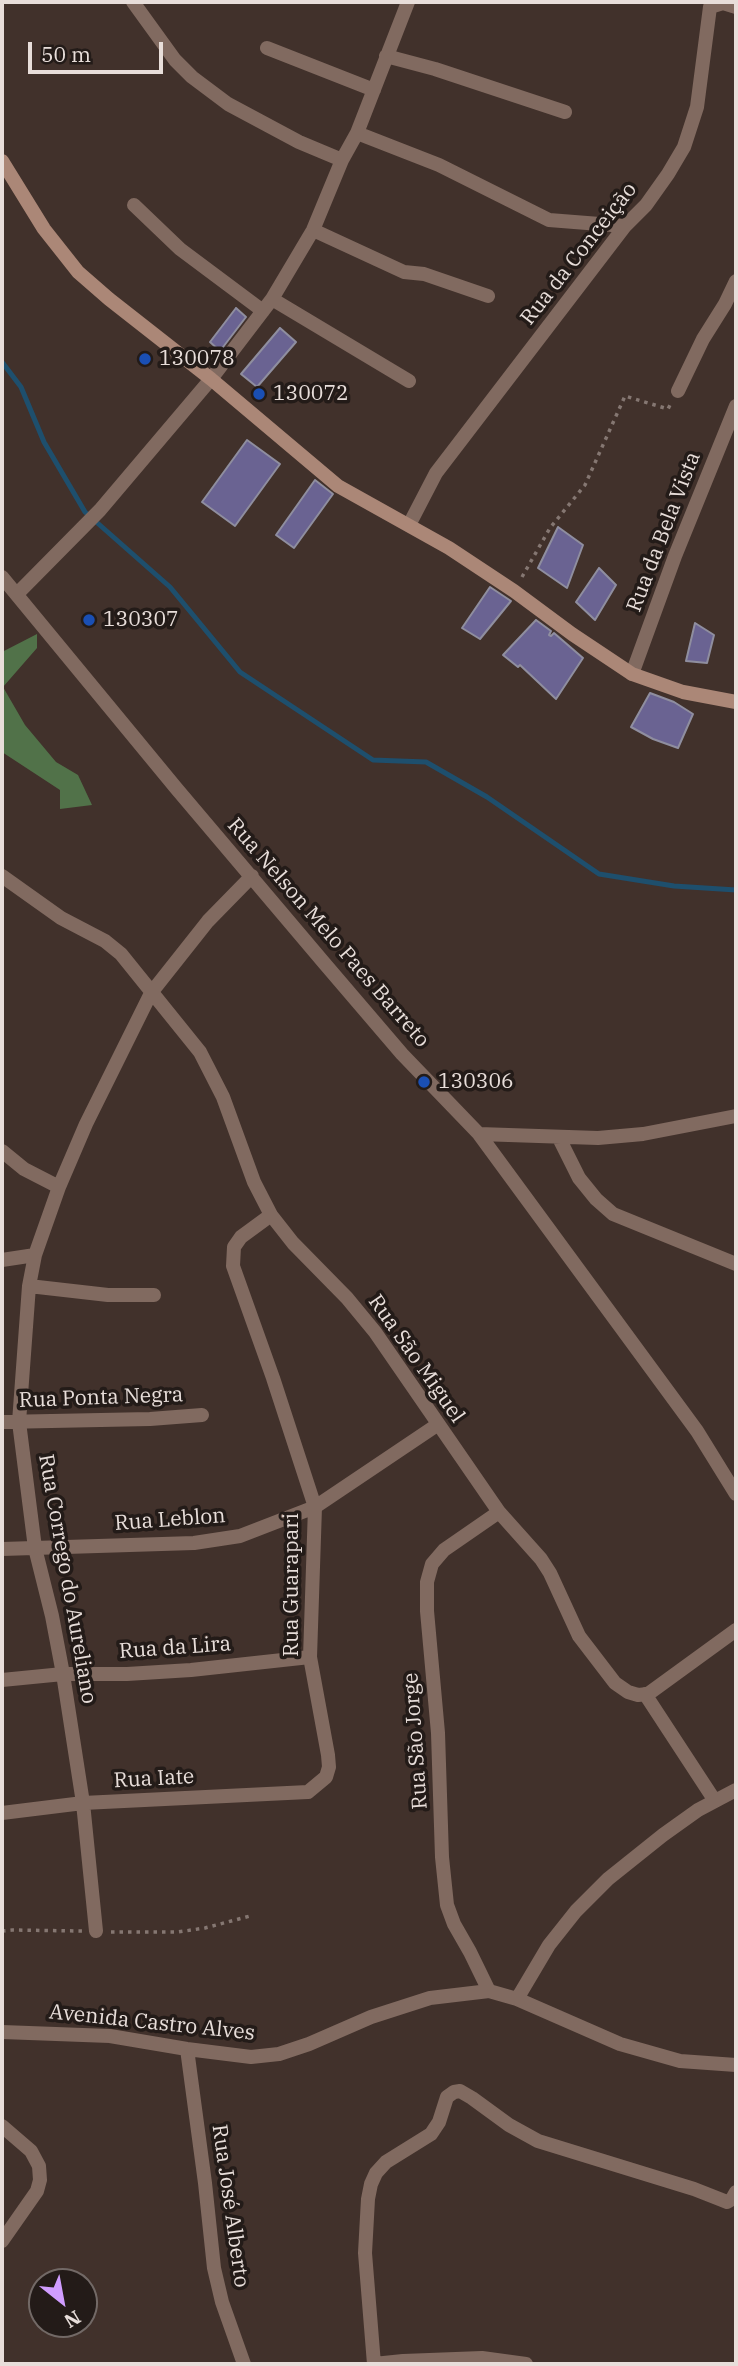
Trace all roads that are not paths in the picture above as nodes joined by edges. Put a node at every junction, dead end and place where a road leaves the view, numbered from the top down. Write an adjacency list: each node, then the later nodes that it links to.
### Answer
1 (132, 2): 10 (street)
2 (408, 2): 5 (street)
3 (736, 7): 12 (street, Rua da Conceição)
4 (267, 48): 6 (street)
5 (386, 56): 6 (street); 7 (street)
6 (374, 90): 8 (street)
7 (565, 113)
8 (357, 133): 10 (street); 12 (street)
9 (2, 160): 18 (main road)
10 (342, 160): 13 (street)
11 (134, 205): 16 (street)
12 (625, 226): 22 (street, Rua da Conceição)
13 (313, 230): 15 (street); 16 (street)
14 (736, 281): 17 (street)
15 (488, 296)
16 (267, 305): 18 (street); 19 (street)
17 (731, 306): 20 (street)
18 (211, 379): 22 (main road); 24 (street)
19 (409, 381)
20 (678, 391)
21 (736, 407): 25 (street, Rua da Bela Vista)
22 (409, 526): 25 (main road)
23 (2, 577): 24 (street, Rua Nelson Melo Paes Barreto)
24 (17, 594): 28 (street, Rua Nelson Melo Paes Barreto)
25 (632, 674): 26 (main road)
26 (736, 702)
27 (2, 876): 29 (street, Rua São Miguel)
28 (252, 877): 29 (street, Rua Corrego do Aureliano); 31 (street, Rua Nelson Melo Paes Barreto)
29 (151, 993): 34 (street, Rua Corrego do Aureliano); 35 (street, Rua São Miguel)
30 (736, 1116): 32 (street)
31 (479, 1134): 32 (street); 45 (street, Rua Nelson Melo Paes Barreto)
32 (559, 1138): 38 (street)
33 (2, 1151): 34 (street)
34 (59, 1187): 36 (street, Rua Corrego do Aureliano)
35 (271, 1215): 44 (street, Rua São Miguel); 46 (street, Rua Guarapari)
36 (35, 1255): 37 (street); 39 (street, Rua Corrego do Aureliano)
37 (2, 1260)
38 (736, 1264)
39 (29, 1286): 40 (street); 43 (street, Rua Corrego do Aureliano)
40 (154, 1295)
41 (202, 1415): 43 (street, Rua Ponta Negra)
42 (2, 1422): 43 (street, Rua Ponta Negra)
43 (19, 1422): 48 (street, Rua Corrego do Aureliano)
44 (437, 1425): 46 (street, Rua Leblon); 47 (street, Rua São Miguel)
45 (736, 1494)
46 (315, 1507): 48 (street, Rua Leblon); 51 (street, Rua Guarapari)
47 (499, 1512): 54 (street, Rua São Miguel); 61 (street, Rua São Jorge)
48 (35, 1548): 49 (street, Rua Leblon); 52 (street, Rua Corrego do Aureliano)
49 (2, 1549)
50 (736, 1630): 54 (street)
51 (310, 1657): 52 (street, Rua da Lira); 56 (street, Rua Guarapari)
52 (63, 1674): 53 (street, Rua da Lira); 58 (street, Rua Corrego do Aureliano)
53 (2, 1680)
54 (645, 1694): 57 (street)
55 (736, 1790): 57 (street)
56 (308, 1792): 58 (street, Rua Iate)
57 (715, 1801): 62 (street)
58 (83, 1803): 59 (street, Rua Iate); 60 (street, Rua Corrego do Aureliano)
59 (2, 1813)
60 (96, 1931)
61 (489, 1991): 62 (street, Avenida Castro Alves); 64 (street, Avenida Castro Alves)
62 (517, 1999): 65 (street, Avenida Castro Alves)
63 (2, 2032): 64 (street, Avenida Castro Alves)
64 (187, 2049): 69 (street, Rua José Alberto)
65 (732, 2068)
66 (2, 2126): 68 (street)
67 (736, 2192): 70 (street)
68 (2, 2241)
69 (244, 2364)
70 (374, 2364): 71 (street)
71 (526, 2364)

